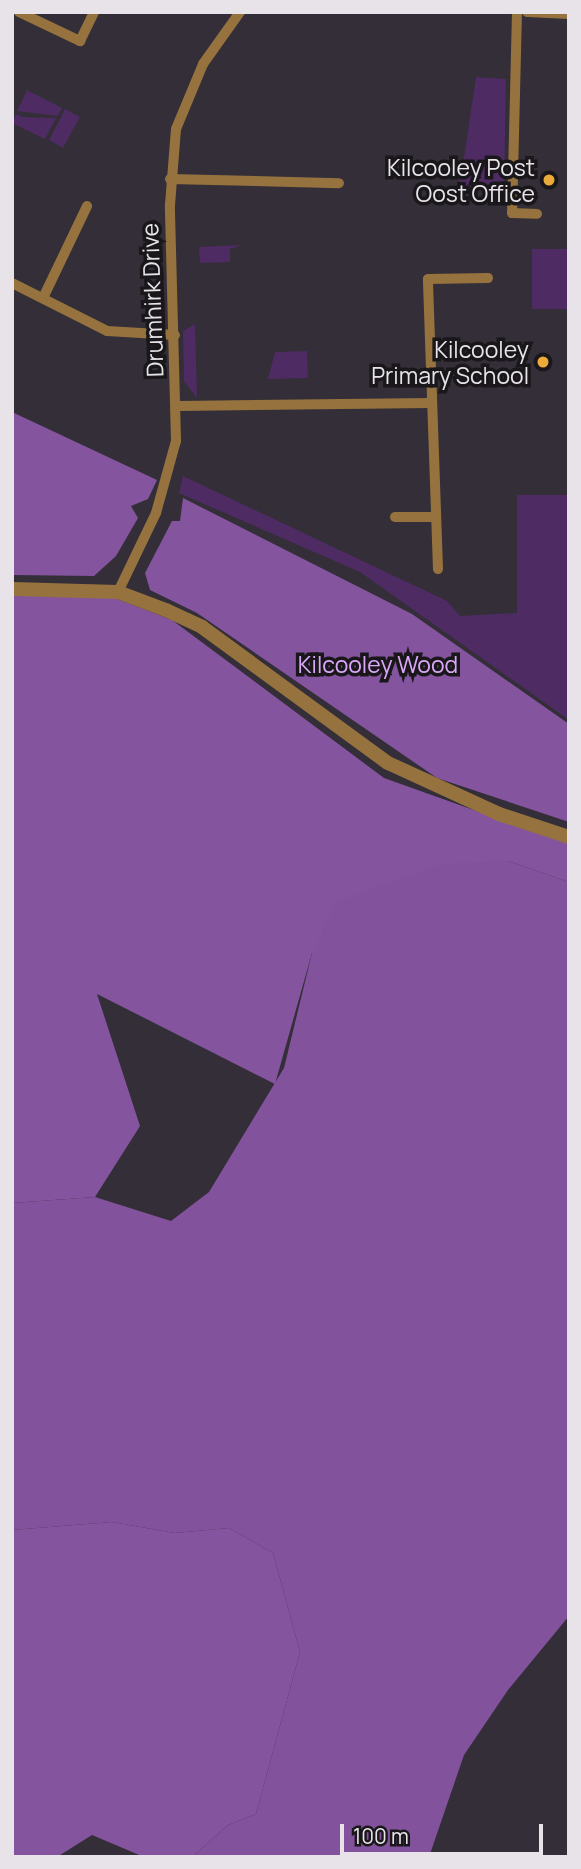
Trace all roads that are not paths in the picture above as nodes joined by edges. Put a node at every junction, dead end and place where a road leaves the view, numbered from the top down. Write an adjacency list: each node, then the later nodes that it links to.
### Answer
1 (19, 12): 2 (street)
2 (94, 12)
3 (240, 12): 7 (street, Drumhirk Drive)
4 (517, 12): 10 (street)
5 (527, 12): 6 (street)
6 (569, 14)
7 (170, 178): 8 (street); 14 (street, Drumhirk Drive)
8 (339, 183)
9 (87, 206): 13 (street)
10 (537, 214)
11 (488, 278): 15 (street)
12 (12, 283): 13 (street)
13 (43, 299): 14 (street)
14 (175, 335): 16 (street, Drumhirk Drive)
15 (431, 403): 16 (street); 18 (street)
16 (178, 406): 21 (street, Drumhirk Drive)
17 (395, 517): 18 (street)
18 (433, 517): 19 (street)
19 (438, 569)
20 (12, 589): 21 (street)
21 (118, 592): 22 (street)
22 (569, 837)

